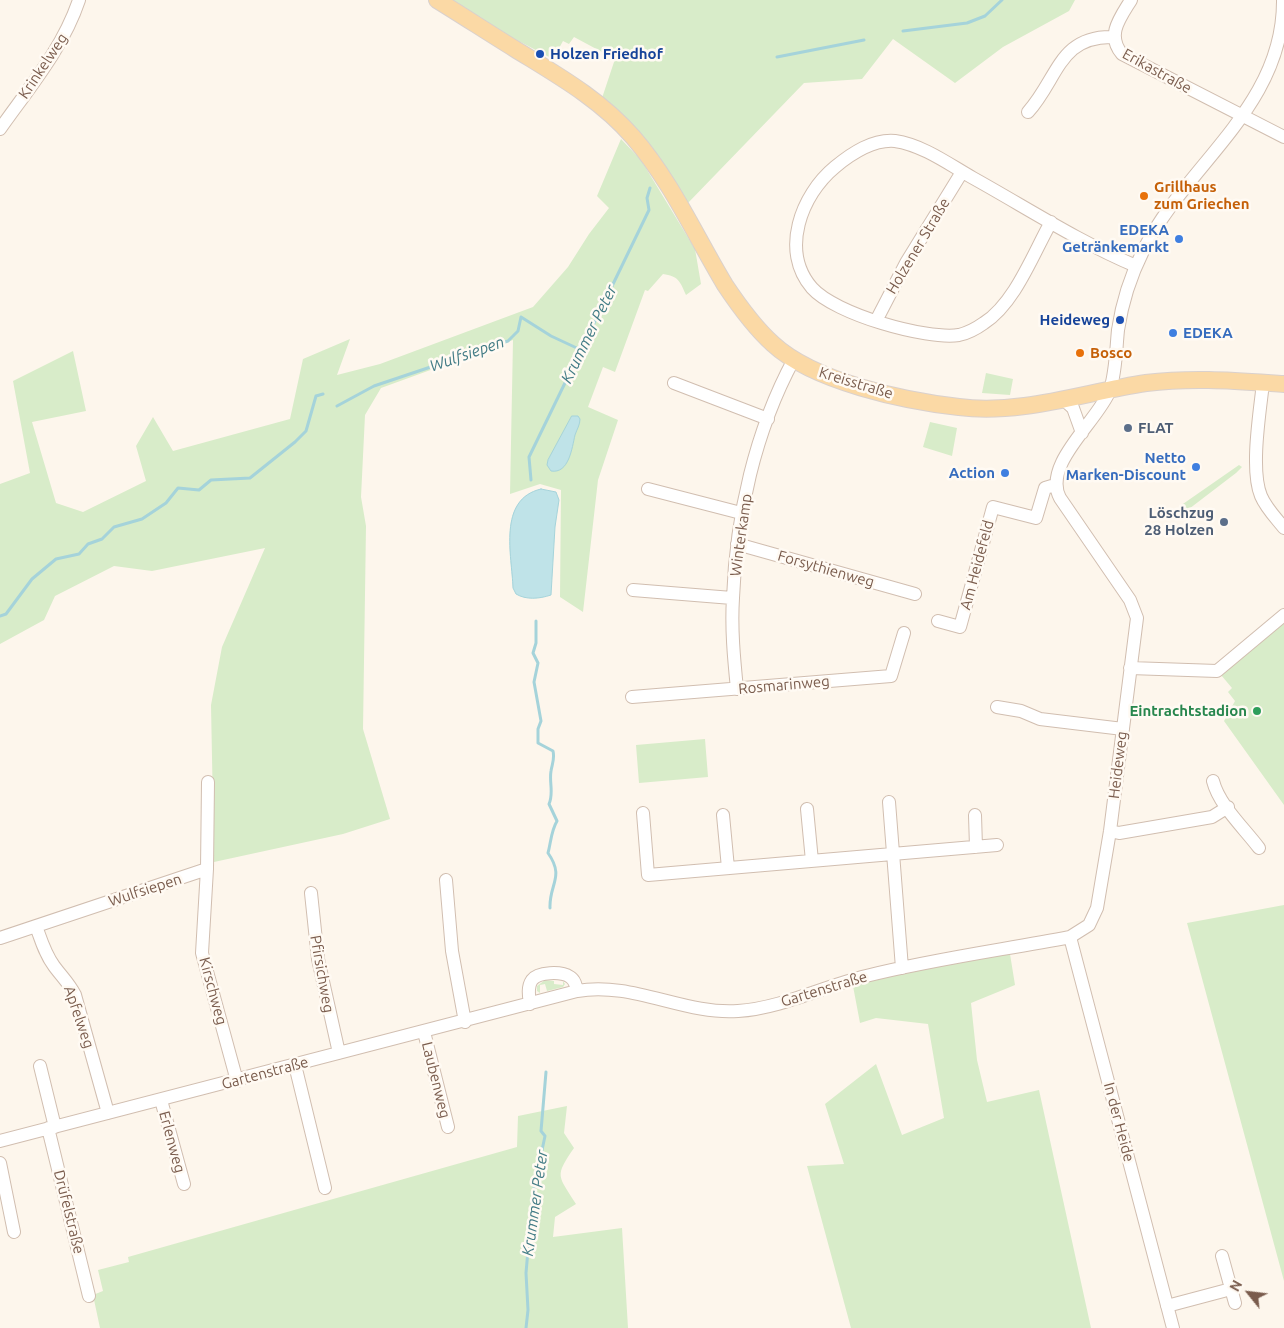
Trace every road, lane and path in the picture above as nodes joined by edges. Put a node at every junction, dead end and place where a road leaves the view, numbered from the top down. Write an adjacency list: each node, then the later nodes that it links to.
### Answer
1 (79, 0): 9 (street, Krinkelweg)
2 (437, 0): 15 (main road, Kreisstraße)
3 (1131, 0): 6 (street, Erikastraße)
4 (1282, 0): 5 (street)
5 (1284, 24): 8 (street)
6 (1114, 37): 7 (street); 8 (street, Erikastraße)
7 (1028, 112)
8 (1245, 117): 10 (street, Erikastraße); 13 (street)
9 (0, 129)
10 (1284, 137)
11 (962, 172): 12 (street); 14 (street, Holzener Straße); 14 (street)
12 (1051, 222): 13 (street); 14 (street)
13 (1136, 266): 19 (street)
14 (876, 321)
15 (794, 359): 20 (main road, Kreisstraße); 21 (street, Winterkamp)
16 (674, 383): 21 (street)
17 (1263, 383): 18 (main road, Kreisstraße); 19 (main road, Kreisstraße); 26 (street)
18 (1284, 384)
19 (1110, 390): 20 (main road, Kreisstraße); 22 (street)
20 (1063, 399): 22 (street)
21 (768, 418): 25 (street, Winterkamp)
22 (1082, 433): 23 (street)
23 (1055, 485): 32 (street, Am Heidefeld); 34 (street, Heideweg)
24 (648, 489): 25 (street)
25 (741, 513): 27 (street, Winterkamp)
26 (1284, 528)
27 (737, 544): 29 (street, Forsythienweg); 30 (street, Winterkamp)
28 (633, 590): 30 (street)
29 (915, 594)
30 (732, 598): 35 (street, Winterkamp)
31 (1284, 615): 34 (street)
32 (938, 622)
33 (904, 633): 35 (street, Rosmarinweg)
34 (1130, 668): 38 (street, Heideweg)
35 (736, 689): 36 (street, Rosmarinweg)
36 (632, 697)
37 (998, 707): 38 (street)
38 (1123, 729): 47 (street, Heideweg)
39 (1213, 781): 42 (street)
40 (208, 782): 54 (street)
41 (889, 802): 51 (street)
42 (1228, 807): 47 (street); 50 (street)
43 (807, 809): 52 (street)
44 (643, 814): 53 (street)
45 (724, 815): 53 (street)
46 (975, 815): 49 (street)
47 (1110, 831): 58 (street, Heideweg)
48 (997, 845): 49 (street)
49 (976, 847): 51 (street)
50 (1259, 848)
51 (894, 854): 52 (street); 60 (street)
52 (812, 861): 53 (street)
53 (728, 868)
54 (207, 869): 57 (street, Wulfsiepen); 68 (street, Kirschweg)
55 (446, 880): 63 (street)
56 (311, 893): 65 (street, Pfirsichweg)
57 (36, 926): 59 (street, Wulfsiepen); 70 (street, Apfelweg)
58 (1070, 937): 60 (street, Gartenstraße); 82 (street, In der Heide)
59 (0, 938)
60 (902, 968): 61 (street, Gartenstraße)
61 (578, 991): 62 (street, Gartenstraße); 62 (street)
62 (530, 1004): 63 (street, Gartenstraße)
63 (464, 1022): 64 (street, Gartenstraße)
64 (424, 1032): 65 (street, Gartenstraße); 71 (street, Laubenweg)
65 (339, 1053): 66 (street, Gartenstraße)
66 (295, 1065): 68 (street, Gartenstraße); 76 (street)
67 (40, 1066): 72 (street, Drüfelstraße)
68 (237, 1081): 69 (street, Gartenstraße)
69 (161, 1100): 70 (street, Gartenstraße); 75 (street, Erlenweg)
70 (108, 1114): 72 (street, Gartenstraße)
71 (448, 1127)
72 (52, 1128): 73 (street, Gartenstraße); 80 (street, Drüfelstraße)
73 (0, 1141)
74 (0, 1164): 77 (street)
75 (184, 1184)
76 (326, 1188)
77 (14, 1232)
78 (1222, 1256): 79 (street)
79 (1231, 1289): 81 (street); 82 (street)
80 (89, 1296)
81 (1235, 1303)
82 (1168, 1306): 83 (street, In der Heide)
83 (1173, 1328)

